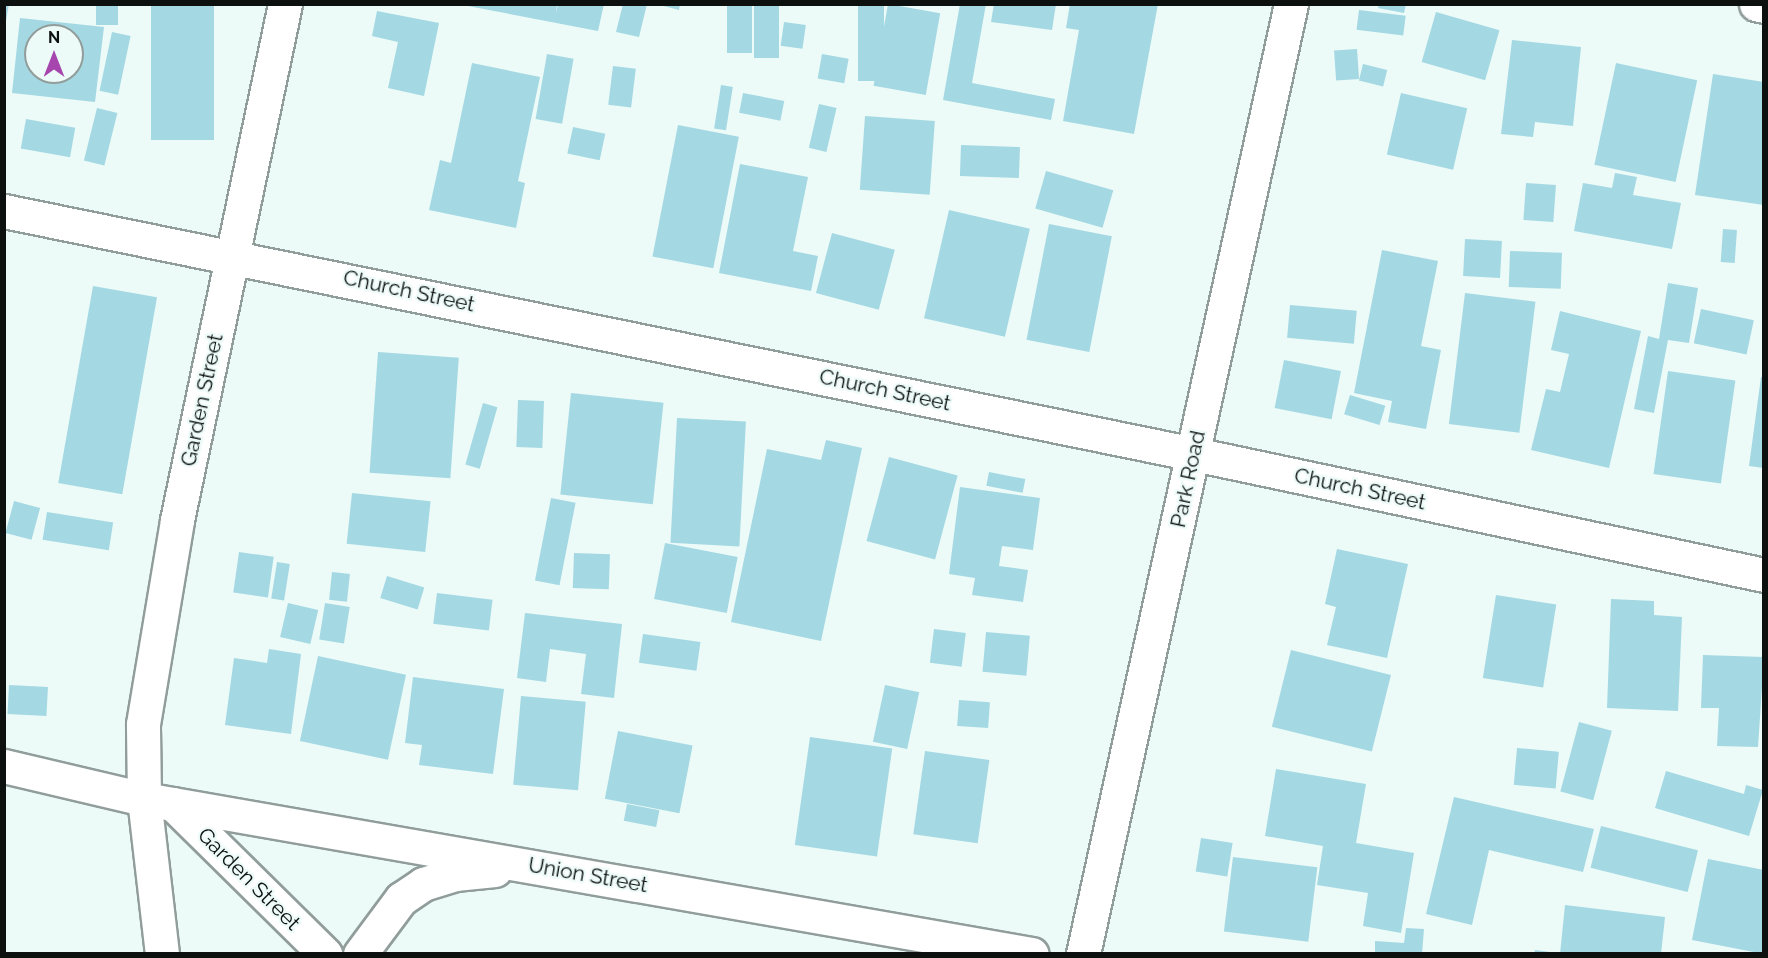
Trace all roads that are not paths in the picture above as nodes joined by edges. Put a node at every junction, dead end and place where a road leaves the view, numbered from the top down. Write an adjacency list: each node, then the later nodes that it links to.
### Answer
1 (285, 4): 6 (street, Garden Street)
2 (1292, 4): 7 (street, Park Road)
3 (1755, 4): 4 (street)
4 (1764, 6)
5 (4, 211): 6 (street, Church Street)
6 (233, 255): 7 (street, Church Street); 10 (street, Garden Street)
7 (1194, 454): 8 (street, Church Street); 16 (street, Park Road)
8 (1764, 575)
9 (4, 766): 10 (street, Union Street)
10 (159, 802): 11 (street, Union Street); 12 (street); 13 (street, Garden Street)
11 (548, 867): 14 (street); 15 (street, Union Street)
12 (162, 954)
13 (325, 954)
14 (360, 954)
15 (1032, 954)
16 (1083, 954)

